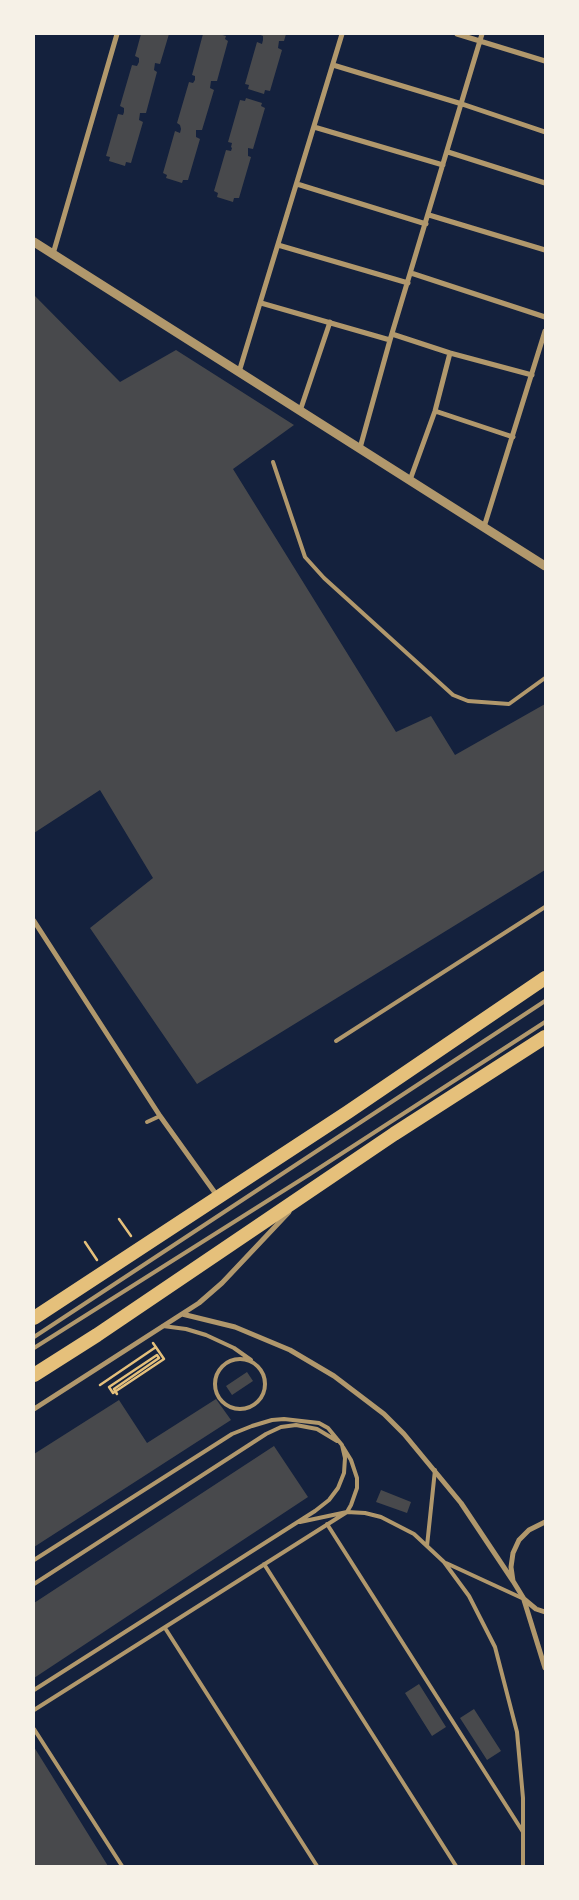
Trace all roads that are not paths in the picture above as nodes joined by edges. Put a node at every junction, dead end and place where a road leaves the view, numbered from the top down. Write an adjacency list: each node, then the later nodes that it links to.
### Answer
1 (117, 34): 20 (street)
2 (342, 34): 7 (street)
3 (457, 34): 5 (street)
4 (482, 34): 5 (street)
5 (480, 41): 6 (street); 8 (street)
6 (545, 61)
7 (333, 65): 8 (street); 9 (street)
8 (462, 104): 10 (street); 11 (street)
9 (314, 127): 12 (street); 13 (street)
10 (545, 132)
11 (448, 152): 12 (street); 14 (street)
12 (443, 165): 15 (street)
13 (297, 184): 16 (street); 18 (street)
14 (545, 184)
15 (429, 215): 16 (street); 19 (street)
16 (426, 224): 21 (street)
17 (34, 242): 20 (street)
18 (278, 245): 22 (street); 23 (street)
19 (545, 250)
20 (53, 254): 30 (street)
21 (411, 273): 22 (street); 24 (street)
22 (408, 283): 27 (street)
23 (261, 303): 25 (street); 30 (street)
24 (545, 317)
25 (330, 322): 28 (street); 32 (street)
26 (545, 331): 31 (street)
27 (392, 334): 28 (street); 29 (street)
28 (390, 340): 35 (street)
29 (450, 353): 31 (street); 33 (street)
30 (239, 372): 32 (street)
31 (532, 375): 34 (street)
32 (300, 411): 35 (street)
33 (435, 411): 34 (street); 37 (street)
34 (513, 437): 38 (street)
35 (360, 448): 37 (street)
36 (272, 462): 40 (lane)
37 (410, 480): 38 (street)
38 (484, 527): 39 (street)
39 (545, 566)
40 (545, 678)
41 (545, 907): 47 (lane)
42 (34, 920): 48 (street)
43 (545, 978): 51 (highway)
44 (545, 1001): 55 (lane)
45 (545, 1022): 56 (lane)
46 (545, 1037): 50 (highway)
47 (336, 1040)
48 (160, 1116): 49 (lane); 51 (street)
49 (147, 1122)
50 (307, 1193): 52 (street); 58 (highway)
51 (218, 1197): 53 (highway)
52 (182, 1314): 54 (street); 61 (street)
53 (34, 1318)
54 (163, 1326): 57 (lane); 59 (street)
55 (34, 1338)
56 (34, 1348)
57 (256, 1364): 57 (lane)
58 (34, 1375)
59 (34, 1408)
60 (342, 1444): 62 (lane); 63 (lane); 67 (lane); 71 (lane)
61 (435, 1470): 66 (lane); 70 (street)
62 (347, 1512): 63 (lane); 65 (lane); 66 (lane)
63 (297, 1522): 76 (lane)
64 (545, 1522): 70 (street)
65 (327, 1524): 69 (lane); 79 (lane)
66 (427, 1546): 68 (lane)
67 (34, 1560)
68 (444, 1562): 72 (lane); 79 (lane)
69 (264, 1564): 74 (lane); 82 (lane)
70 (513, 1581): 72 (street)
71 (34, 1584)
72 (524, 1599): 73 (street); 75 (street)
73 (545, 1612)
74 (165, 1628): 77 (lane); 81 (lane)
75 (545, 1668)
76 (34, 1690)
77 (34, 1710)
78 (34, 1729): 80 (lane)
79 (524, 1834): 83 (lane)
80 (122, 1866)
81 (317, 1866)
82 (456, 1866)
83 (523, 1866)

